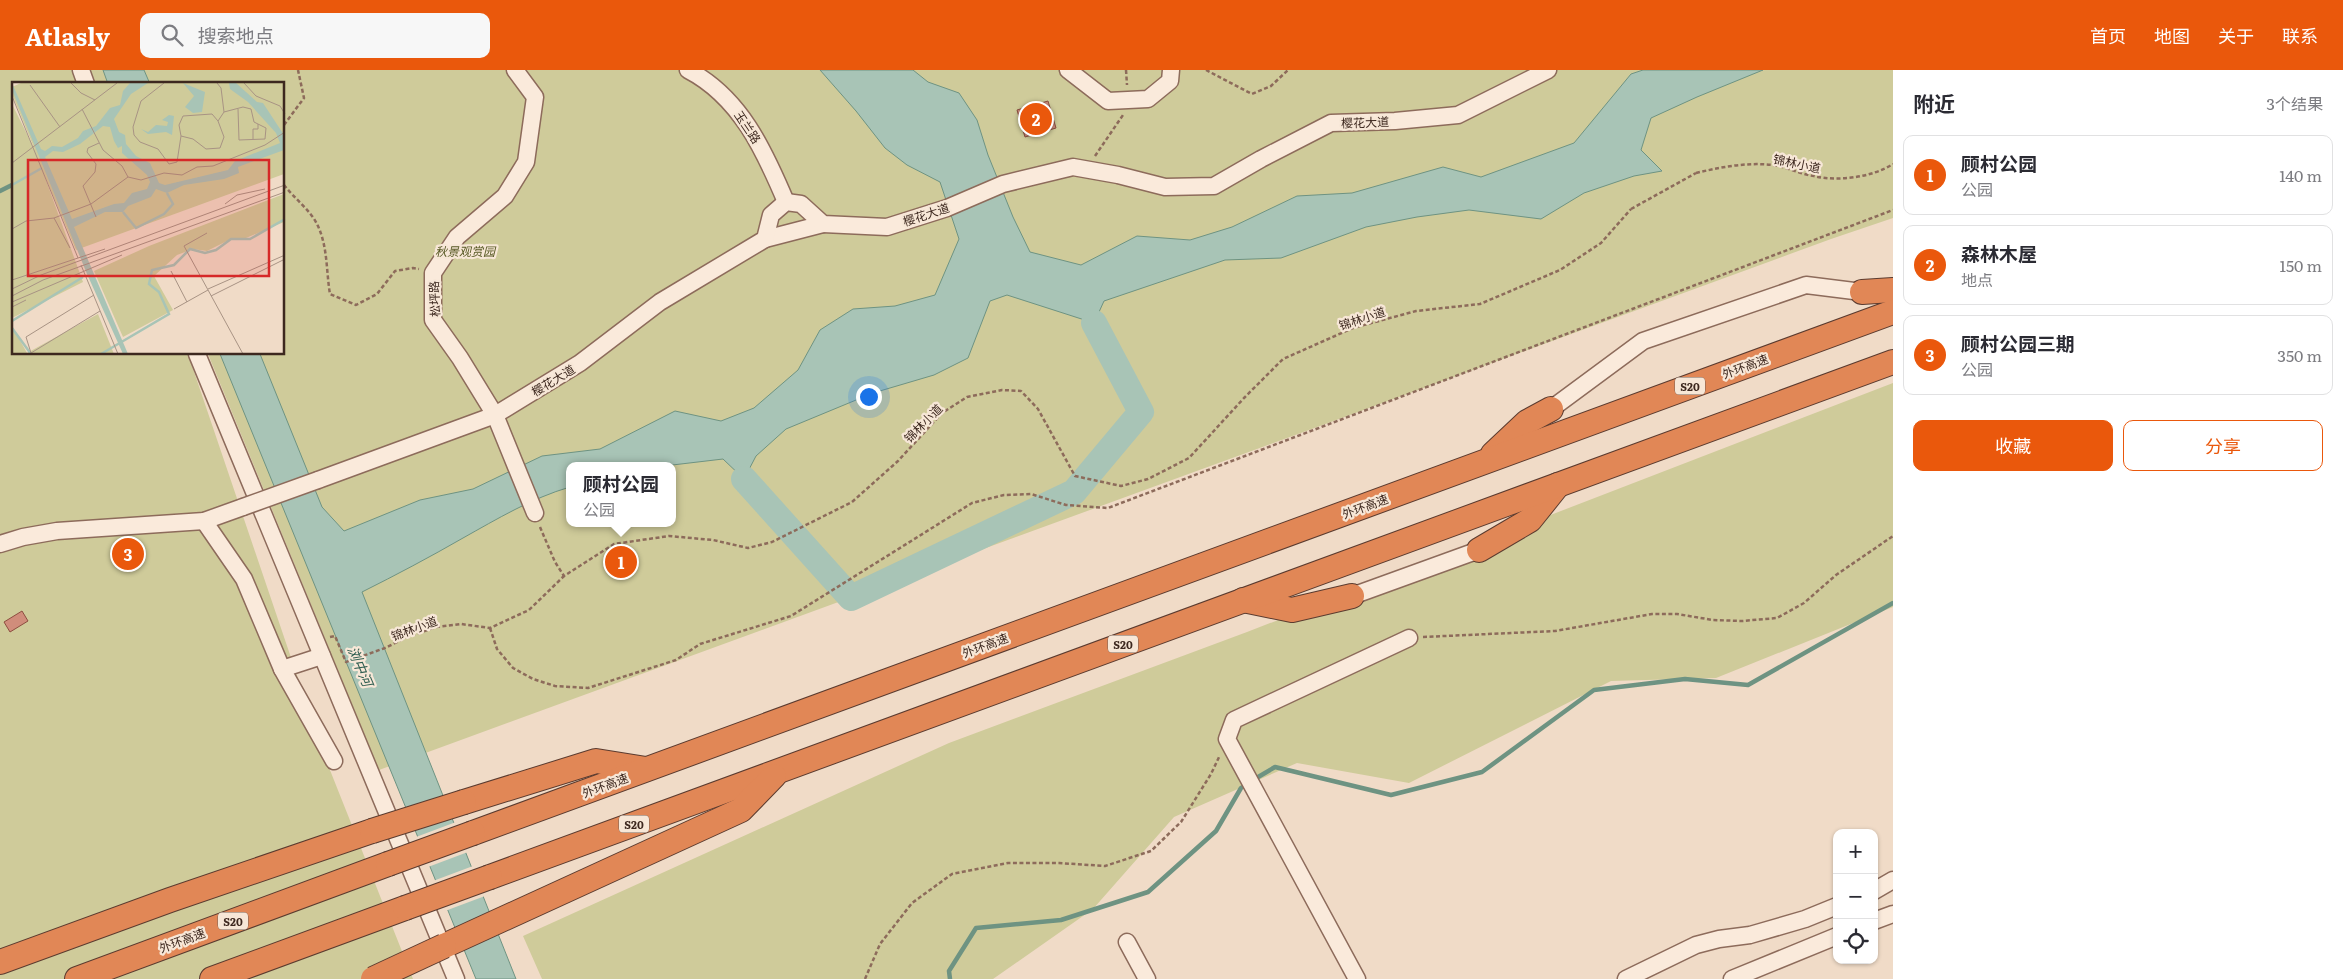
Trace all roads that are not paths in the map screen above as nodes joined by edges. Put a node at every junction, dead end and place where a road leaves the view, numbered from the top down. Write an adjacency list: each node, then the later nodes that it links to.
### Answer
1 (81, 70): 7 (street)
2 (515, 70): 17 (street, 松坪路)
3 (688, 70): 8 (street, 玉兰路)
4 (1068, 70): 5 (street)
5 (1171, 70)
6 (1548, 70): 9 (street, 樱花大道)
7 (85, 82)
8 (786, 202): 9 (street); 10 (street)
9 (823, 224): 10 (street, 樱花大道)
10 (765, 240): 17 (street, 樱花大道)
11 (1893, 290): 12 (highway)
12 (1862, 292): 16 (street)
13 (1893, 312): 18 (highway, 外环高速 / S20)
14 (197, 355): 27 (street)
15 (1893, 362): 19 (highway, S20)
16 (1551, 409): 18 (highway)
17 (495, 415): 20 (street, 松坪路); 21 (street, 樱花大道, bridge)
18 (1486, 461): 30 (highway, 外环高速 / S20)
19 (1558, 485): 23 (highway); 25 (highway, S20)
20 (535, 513)
21 (204, 522): 22 (street, 樱花大道); 28 (street)
22 (0, 544)
23 (1479, 550): 24 (street)
24 (1352, 596): 25 (highway)
25 (1244, 600): 31 (highway, S20)
26 (1410, 638): 45 (street)
27 (322, 656): 28 (street); 43 (street)
28 (282, 669): 29 (street)
29 (334, 761)
30 (648, 769): 39 (highway, bridge); 40 (highway, 外环高速 / S20, bridge)
31 (779, 771): 41 (highway, S20, bridge); 42 (highway, bridge)
32 (1893, 880): 33 (street)
33 (1878, 889)
34 (1833, 908): 46 (street)
35 (1893, 914): 36 (street)
36 (1878, 920)
37 (1833, 938): 47 (street)
38 (1128, 942): 44 (street)
39 (0, 962)
40 (77, 979)
41 (212, 979)
42 (373, 979)
43 (456, 979)
44 (1147, 979)
45 (1357, 979)
46 (1626, 979)
47 (1732, 979)

